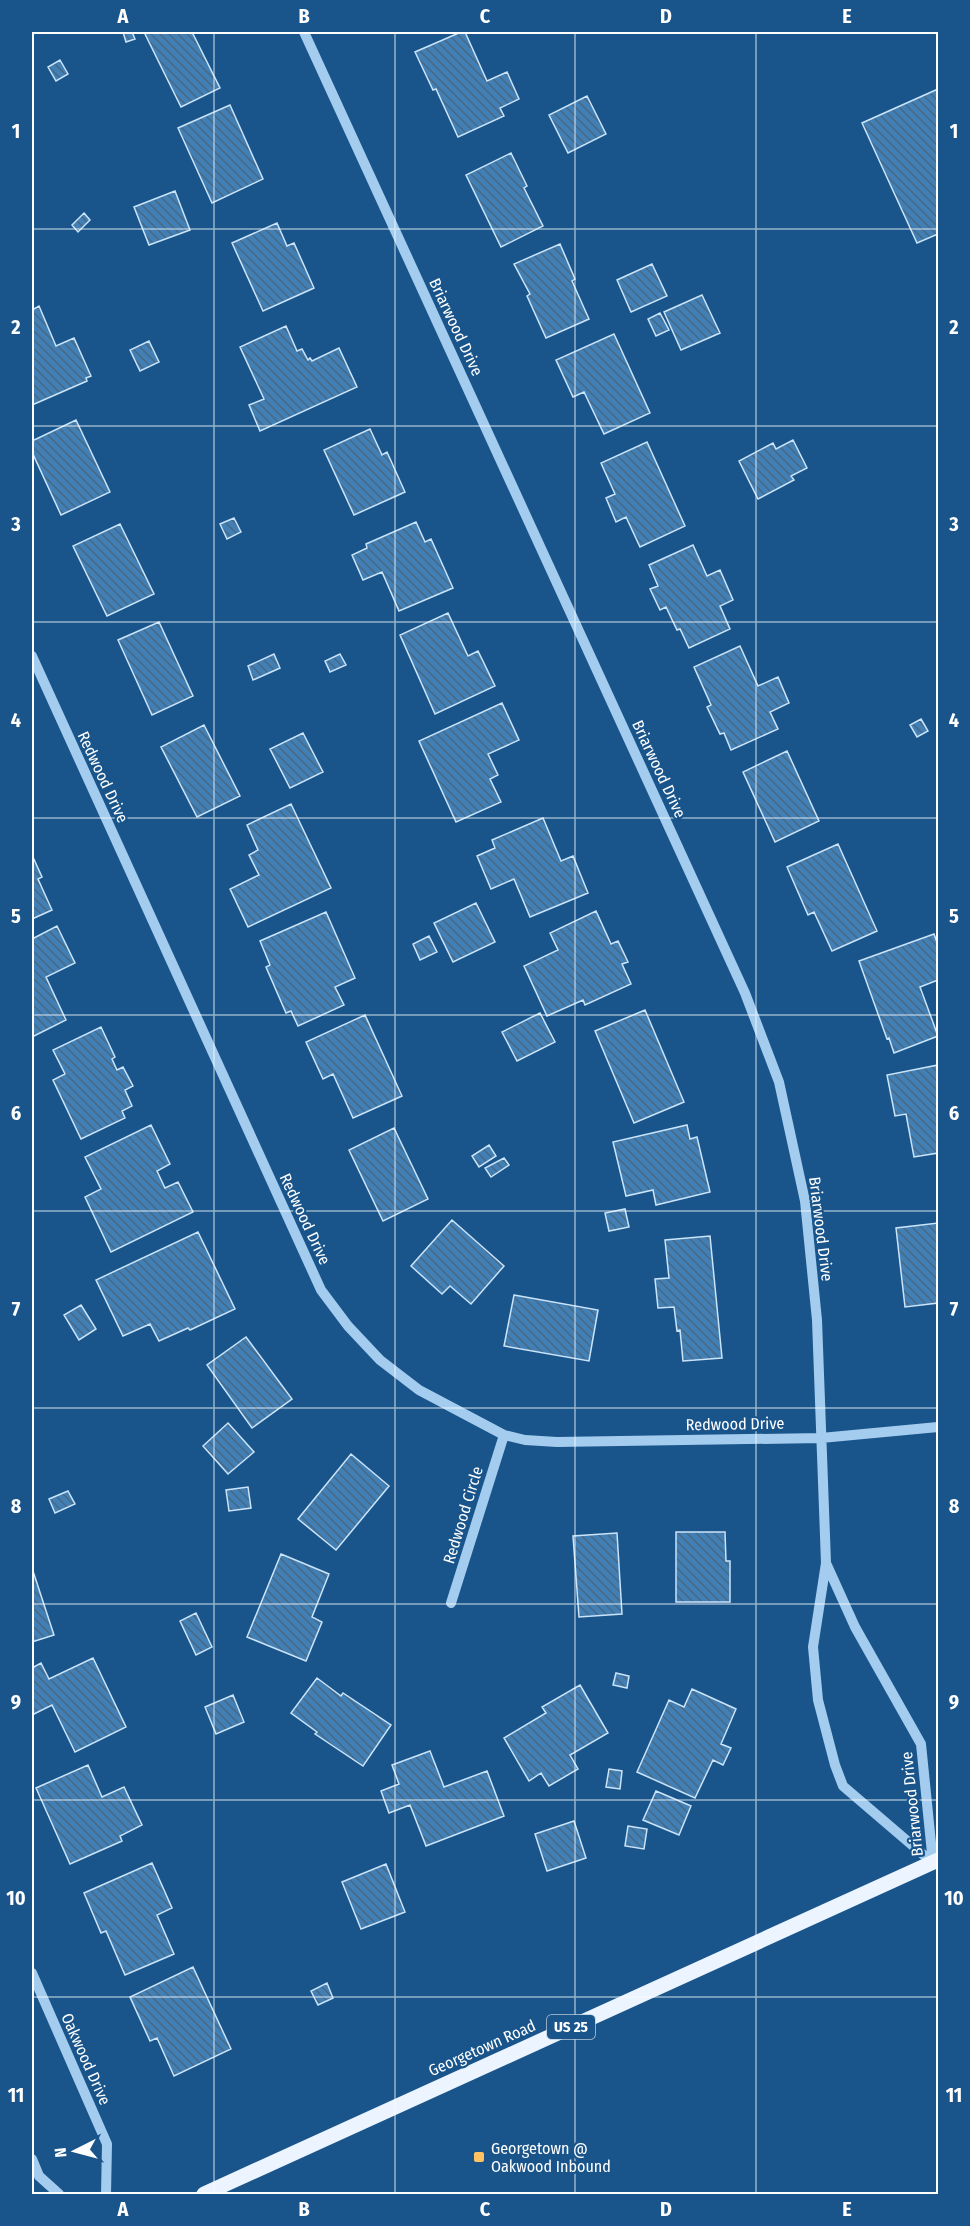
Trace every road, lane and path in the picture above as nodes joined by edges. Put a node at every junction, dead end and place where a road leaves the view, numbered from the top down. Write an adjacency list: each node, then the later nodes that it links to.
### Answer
1 (304, 32): 5 (street, Briarwood Drive)
2 (32, 656): 4 (street, Redwood Drive)
3 (939, 1427): 5 (street, Redwood Drive)
4 (504, 1435): 5 (street, Redwood Drive); 7 (street, Redwood Circle)
5 (821, 1438): 6 (street, Briarwood Drive)
6 (826, 1563): 8 (street, Briarwood Drive); 8 (street, Briarwood Drive)
7 (451, 1603)
8 (936, 1862): 13 (main road, Georgetown Road / US 25)
9 (32, 1973): 12 (street, Oakwood Drive)
10 (32, 2159): 11 (street)
11 (59, 2194)
12 (106, 2194)
13 (204, 2194)

